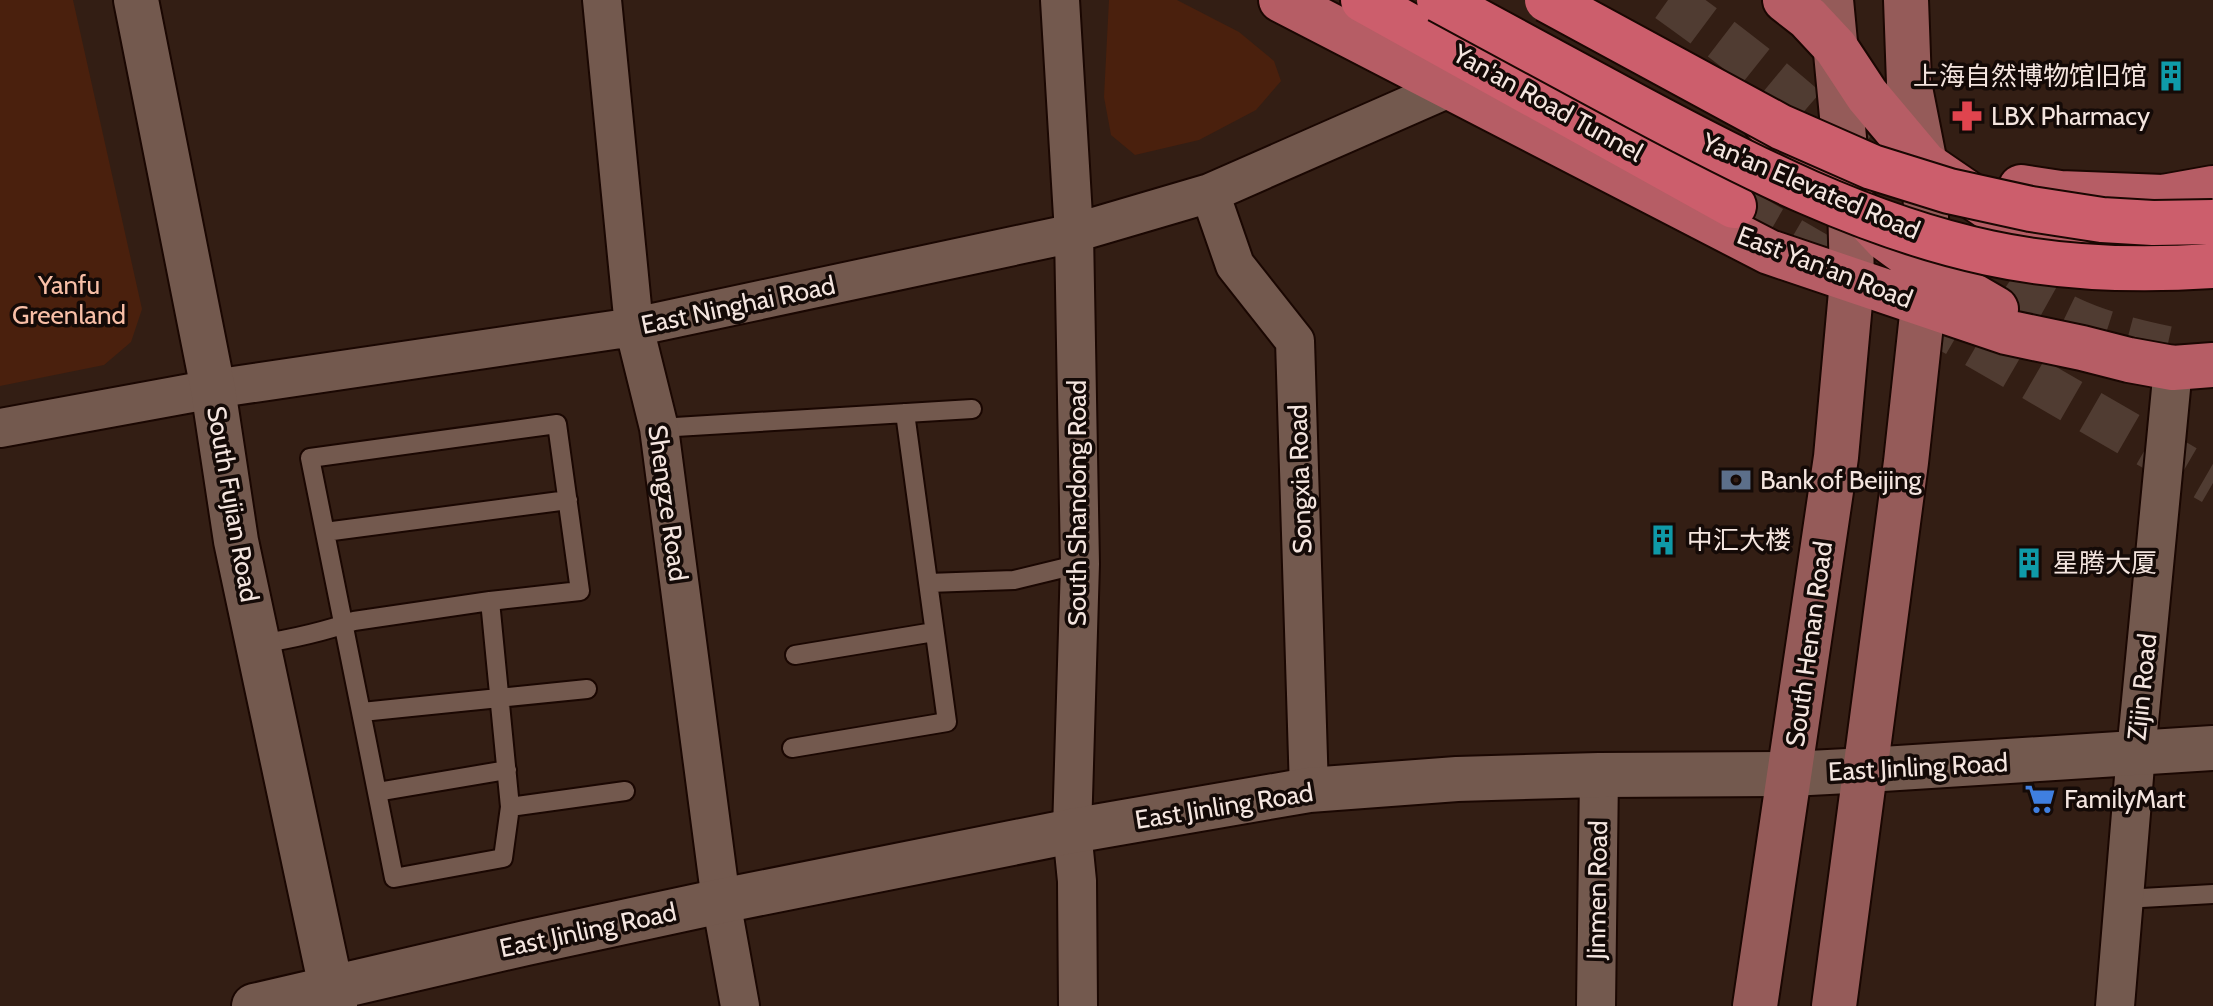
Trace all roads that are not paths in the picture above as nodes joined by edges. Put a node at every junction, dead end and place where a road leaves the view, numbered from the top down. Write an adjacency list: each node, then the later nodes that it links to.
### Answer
1 (136, 0): 27 (street, South Fujian Road)
2 (602, 0): 25 (street, Shengze Road)
3 (1060, 0): 20 (street, South Shandong Road)
4 (1281, 0): 13 (main road, East Yan'an Road)
5 (1363, 0): 18 (highway, Yan'an Road Tunnel)
6 (1439, 0): 22 (highway, Yan'an Elevated Road, bridge)
7 (1547, 0): 19 (highway, Yan'an Elevated Road, bridge)
8 (1574, 0): 17 (main road, East Yan'an Road)
9 (1785, 0): 12 (main road)
10 (1831, 0): 12 (main road, South Henan Road)
11 (1906, 0): 14 (main road)
12 (1836, 48): 14 (main road); 17 (main road, South Henan Road)
13 (1451, 87): 16 (street, East Ninghai Road); 23 (main road, East Yan'an Road)
14 (1925, 164): 15 (main road); 21 (main road); 24 (main road)
15 (2213, 188)
16 (1210, 193): 20 (street, East Ninghai Road); 51 (street, Songxia Road)
17 (1850, 201): 23 (main road, South Henan Road); 24 (main road, East Yan'an Road)
18 (1734, 206)
19 (2213, 222)
20 (1074, 233): 25 (street, East Ninghai Road); 34 (street, South Shandong Road)
21 (2213, 249)
22 (2213, 266)
23 (1852, 281): 24 (main road, East Yan'an Road); 49 (main road, South Henan Road)
24 (1926, 287): 26 (main road, East Yan'an Road); 48 (main road)
25 (634, 327): 27 (street, East Ninghai Road); 31 (street, Shengze Road)
26 (2200, 370): 46 (street, Zijin Road)
27 (213, 389): 30 (street, East Ninghai Road); 39 (street, South Fujian Road)
28 (972, 409): 29 (lane)
29 (905, 413): 31 (lane); 35 (lane)
30 (0, 428)
31 (659, 428): 58 (street, Shengze Road)
32 (568, 500): 33 (lane); 33 (lane); 36 (lane)
33 (325, 532): 37 (lane)
34 (1080, 564): 35 (lane); 55 (street, South Shandong Road)
35 (928, 583): 38 (lane)
36 (490, 601): 37 (lane); 42 (lane)
37 (343, 625): 39 (lane); 43 (lane)
38 (934, 632): 40 (lane); 44 (lane)
39 (259, 644): 59 (street, South Fujian Road)
40 (795, 655)
41 (587, 689): 42 (lane)
42 (500, 696): 43 (lane); 47 (lane)
43 (362, 712): 53 (lane)
44 (792, 748)
45 (2213, 748): 46 (street, East Jinling Road)
46 (2136, 753): 48 (street, East Jinling Road); 57 (street, Zijin Road)
47 (507, 770): 53 (lane); 54 (lane)
48 (1867, 770): 49 (street, East Jinling Road); 65 (main road)
49 (1790, 774): 50 (street, East Jinling Road); 64 (main road, South Henan Road)
50 (1599, 775): 51 (street, East Jinling Road); 63 (street, Jinmen Road)
51 (1309, 790): 55 (street, East Jinling Road)
52 (625, 791): 54 (lane)
53 (377, 792): 54 (lane)
54 (510, 807)
55 (1072, 831): 58 (street, East Jinling Road); 62 (street, South Shandong Road)
56 (2213, 894): 57 (lane)
57 (2124, 899): 66 (street, Zijin Road)
58 (721, 901): 59 (street, East Jinling Road); 61 (street, Shengze Road)
59 (333, 997): 60 (street, East Jinling Road)
60 (254, 1006)
61 (740, 1006)
62 (1078, 1006)
63 (1596, 1006)
64 (1755, 1006)
65 (1834, 1006)
66 (2115, 1006)

